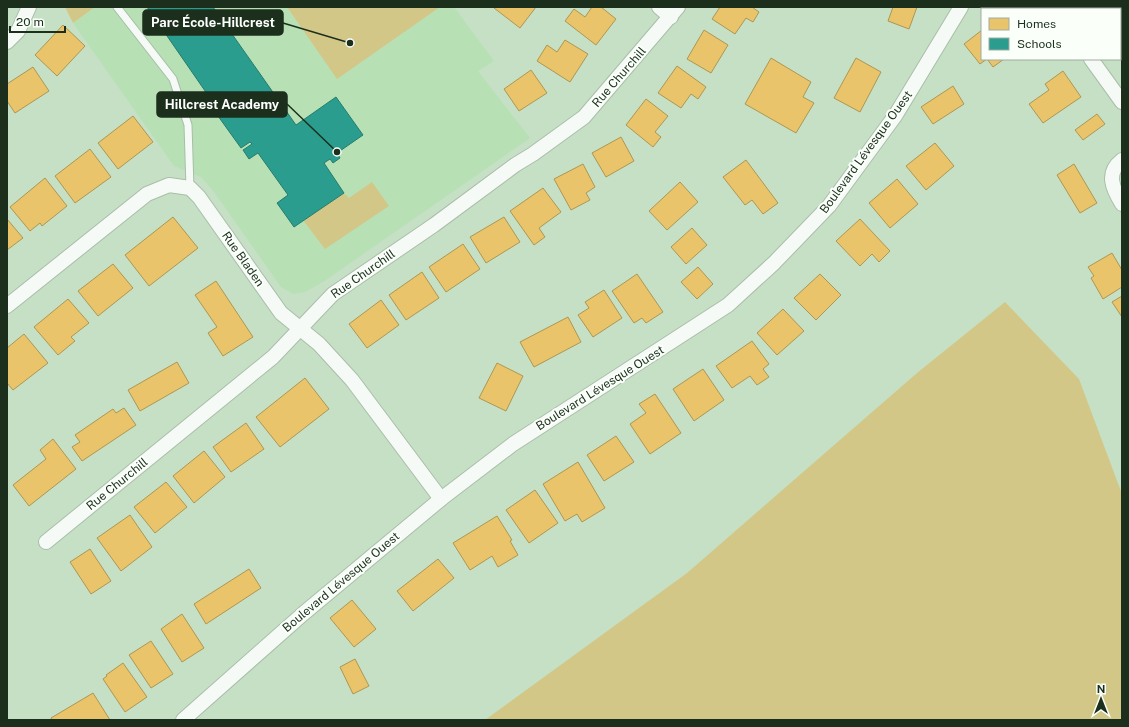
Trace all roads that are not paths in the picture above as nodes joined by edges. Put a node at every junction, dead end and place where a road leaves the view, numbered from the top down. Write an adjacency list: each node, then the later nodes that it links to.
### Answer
1 (29, 7): 6 (street)
2 (117, 7): 10 (lane)
3 (659, 7): 5 (street)
4 (961, 7): 14 (street, Boulevard Lévesque Ouest)
5 (675, 12): 13 (street, Rue Churchill)
6 (7, 42)
7 (1092, 60): 8 (street)
8 (1122, 102)
9 (1122, 160): 11 (street)
10 (190, 188): 12 (street); 13 (street, Rue Bladen)
11 (1122, 204)
12 (7, 306)
13 (300, 328): 14 (street, Rue Bladen); 15 (street, Rue Churchill)
14 (441, 499): 16 (street, Boulevard Lévesque Ouest)
15 (46, 542)
16 (184, 720)

